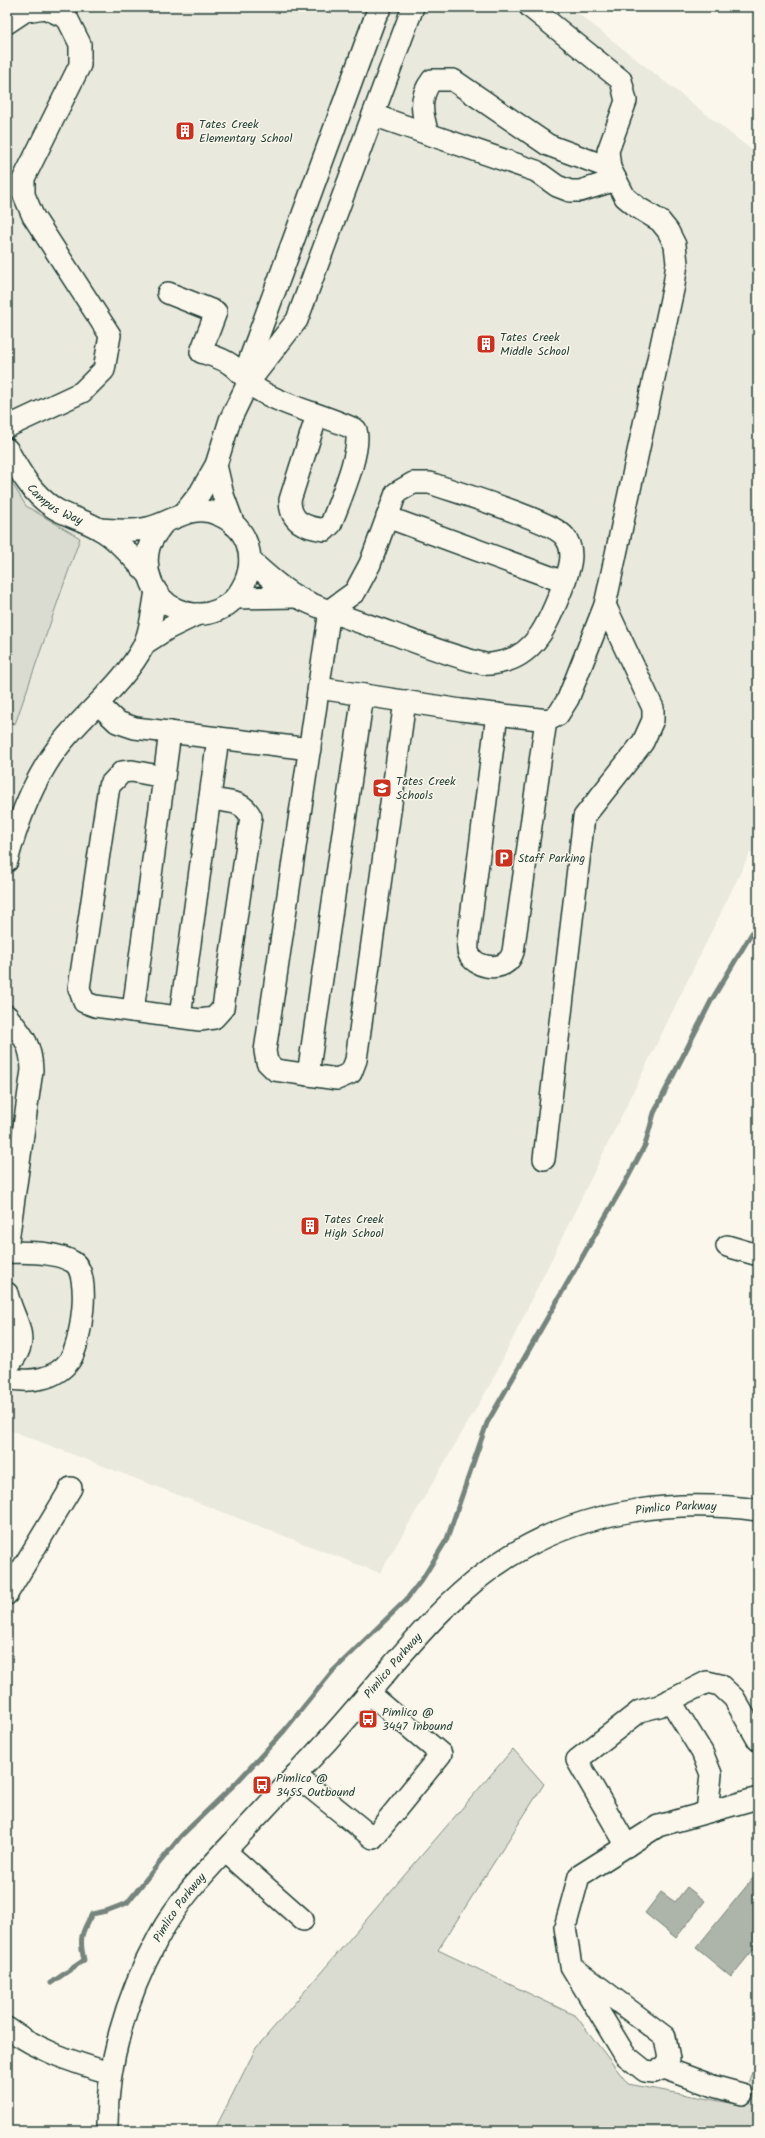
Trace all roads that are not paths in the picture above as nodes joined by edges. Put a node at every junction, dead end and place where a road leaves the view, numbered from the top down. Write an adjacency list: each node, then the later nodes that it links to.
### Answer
1 (381, 7): 9 (street)
2 (413, 7): 5 (street)
3 (530, 7): 7 (street)
4 (7, 23): 11 (street)
5 (372, 115): 6 (street); 9 (street)
6 (428, 134): 7 (street); 7 (street)
7 (613, 174): 24 (street)
8 (168, 293): 9 (street)
9 (248, 383): 10 (street); 13 (street)
10 (317, 415): 10 (street)
11 (7, 427)
12 (7, 449): 18 (street, Campus Way)
13 (216, 465): 14 (street); 17 (street)
14 (185, 512): 16 (street); 17 (street)
15 (387, 518): 20 (street); 20 (street); 25 (street)
16 (163, 524): 18 (street, Campus Way); 21 (street)
17 (234, 525): 19 (street)
18 (100, 529): 21 (street, Campus Way)
19 (250, 560): 22 (street); 23 (street)
20 (564, 582): 25 (street)
21 (152, 583): 26 (street); 27 (street)
22 (297, 597): 23 (street); 25 (street)
23 (236, 598): 26 (street)
24 (605, 605): 33 (street); 44 (street)
25 (330, 610): 28 (street)
26 (198, 614): 27 (street)
27 (144, 644): 31 (street)
28 (319, 688): 29 (street); 36 (street)
29 (362, 695): 30 (street); 43 (street)
30 (405, 701): 32 (street); 43 (street)
31 (98, 704): 34 (street); 39 (street)
32 (497, 714): 33 (street); 33 (street)
33 (546, 720)
34 (170, 732): 35 (street); 37 (street)
35 (218, 738): 36 (street); 38 (street)
36 (310, 749): 43 (street)
37 (164, 777): 40 (street); 40 (street)
38 (210, 799): 42 (street); 42 (street)
39 (7, 861)
40 (133, 1011): 42 (street)
41 (7, 1016): 46 (street)
42 (180, 1017)
43 (308, 1075)
44 (544, 1159)
45 (727, 1246): 48 (street)
46 (7, 1248)
47 (7, 1252): 51 (street)
48 (758, 1255)
49 (7, 1293): 50 (street)
50 (7, 1366)
51 (7, 1378)
52 (71, 1488): 54 (street)
53 (758, 1510): 55 (street, Pimlico Parkway)
54 (7, 1594)
55 (369, 1693): 58 (street, Pimlico Parkway); 58 (street)
56 (670, 1700): 57 (street); 60 (street); 61 (street)
57 (758, 1740)
58 (295, 1776): 62 (street, Pimlico Parkway)
59 (758, 1798): 60 (street)
60 (707, 1812): 61 (street)
61 (627, 1846): 64 (street)
62 (225, 1851): 63 (street); 67 (street, Pimlico Parkway)
63 (303, 1920)
64 (570, 1966): 66 (street); 66 (street)
65 (7, 2028): 67 (street)
66 (664, 2068): 68 (street)
67 (110, 2073): 69 (street, Pimlico Parkway)
68 (742, 2094)
69 (107, 2131)

